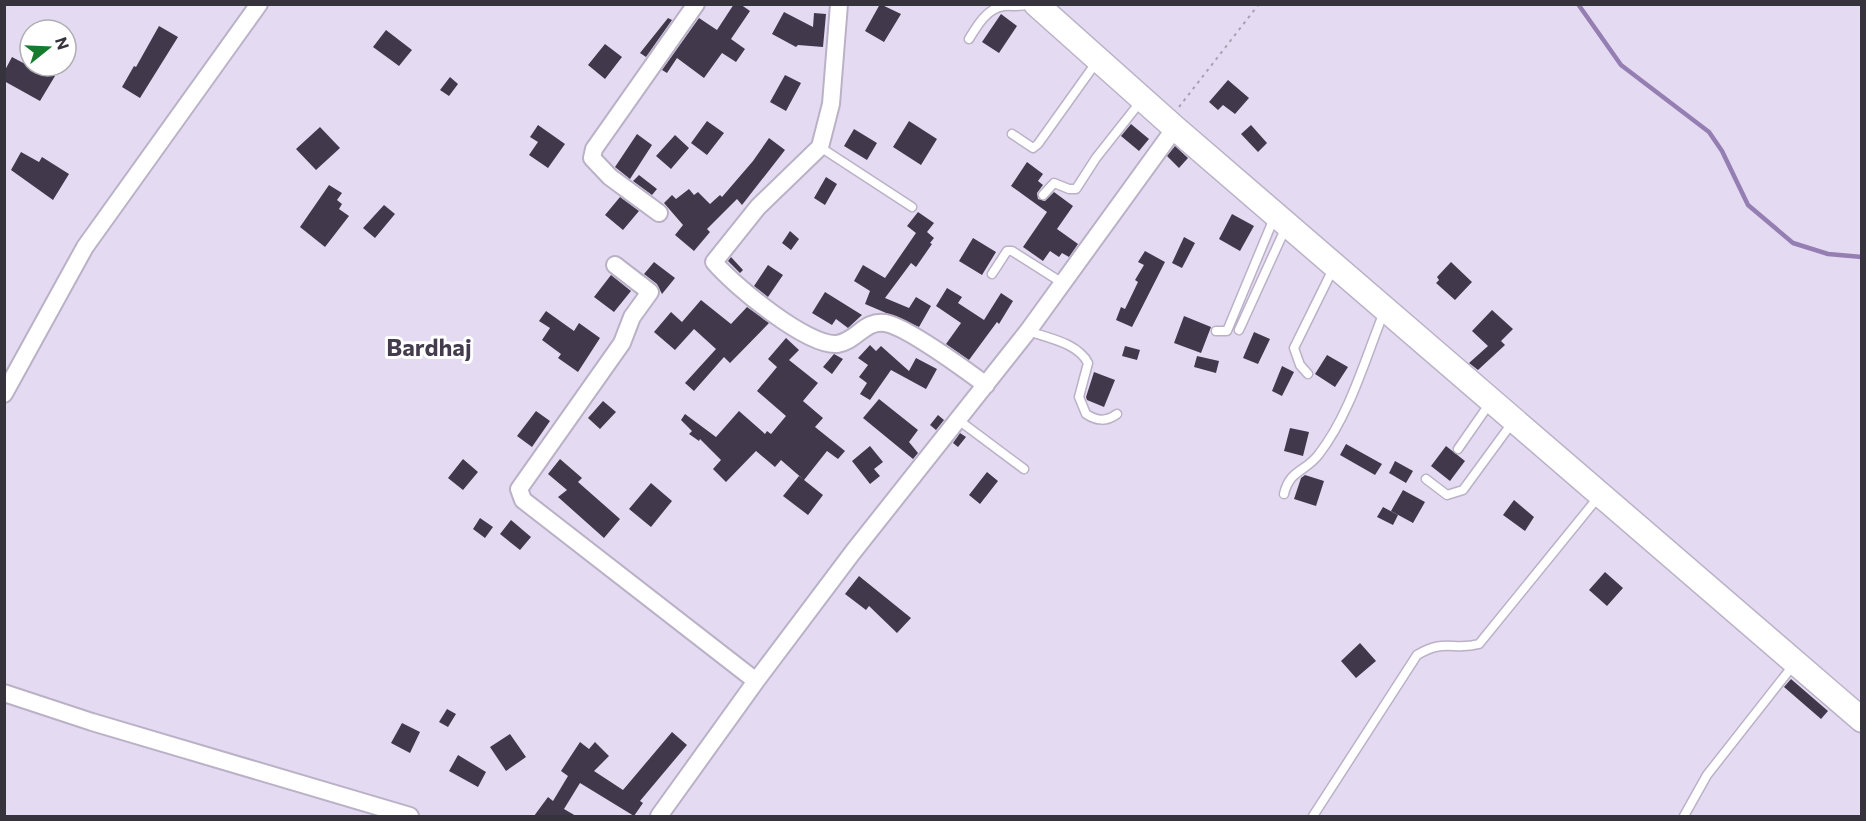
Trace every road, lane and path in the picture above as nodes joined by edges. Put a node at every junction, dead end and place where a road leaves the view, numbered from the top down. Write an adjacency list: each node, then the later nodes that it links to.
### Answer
1 (259, 4): 26 (street)
2 (696, 4): 14 (street)
3 (839, 4): 11 (street)
4 (1259, 4): 9 (path)
5 (1036, 5): 6 (lane); 7 (street)
6 (969, 39)
7 (1098, 60): 8 (street); 10 (lane)
8 (1143, 98): 9 (street); 12 (lane)
9 (1171, 125): 15 (street); 19 (street)
10 (1012, 134)
11 (820, 147): 13 (lane); 25 (street)
12 (1043, 195)
13 (912, 207)
14 (659, 213)
15 (1281, 219): 17 (street); 21 (lane); 23 (lane)
16 (615, 264): 37 (street)
17 (1334, 266): 20 (street); 24 (lane)
18 (993, 274): 19 (lane)
19 (1061, 282): 22 (street)
20 (1385, 309): 27 (street); 34 (lane)
21 (1239, 330)
22 (1028, 331): 25 (street); 28 (lane)
23 (1216, 331)
24 (1308, 374)
25 (986, 385): 29 (street)
26 (4, 394)
27 (1492, 400): 30 (street); 31 (lane)
28 (1117, 414)
29 (957, 419): 32 (lane); 37 (street)
30 (1514, 420): 33 (lane); 35 (street)
31 (1458, 449)
32 (1024, 469)
33 (1426, 479)
34 (1284, 494)
35 (1600, 494): 36 (street); 42 (lane)
36 (1795, 663): 39 (street); 43 (lane)
37 (756, 681): 41 (street)
38 (4, 693): 40 (street)
39 (1862, 720)
40 (410, 816)
41 (659, 816)
42 (1312, 816)
43 (1684, 816)

